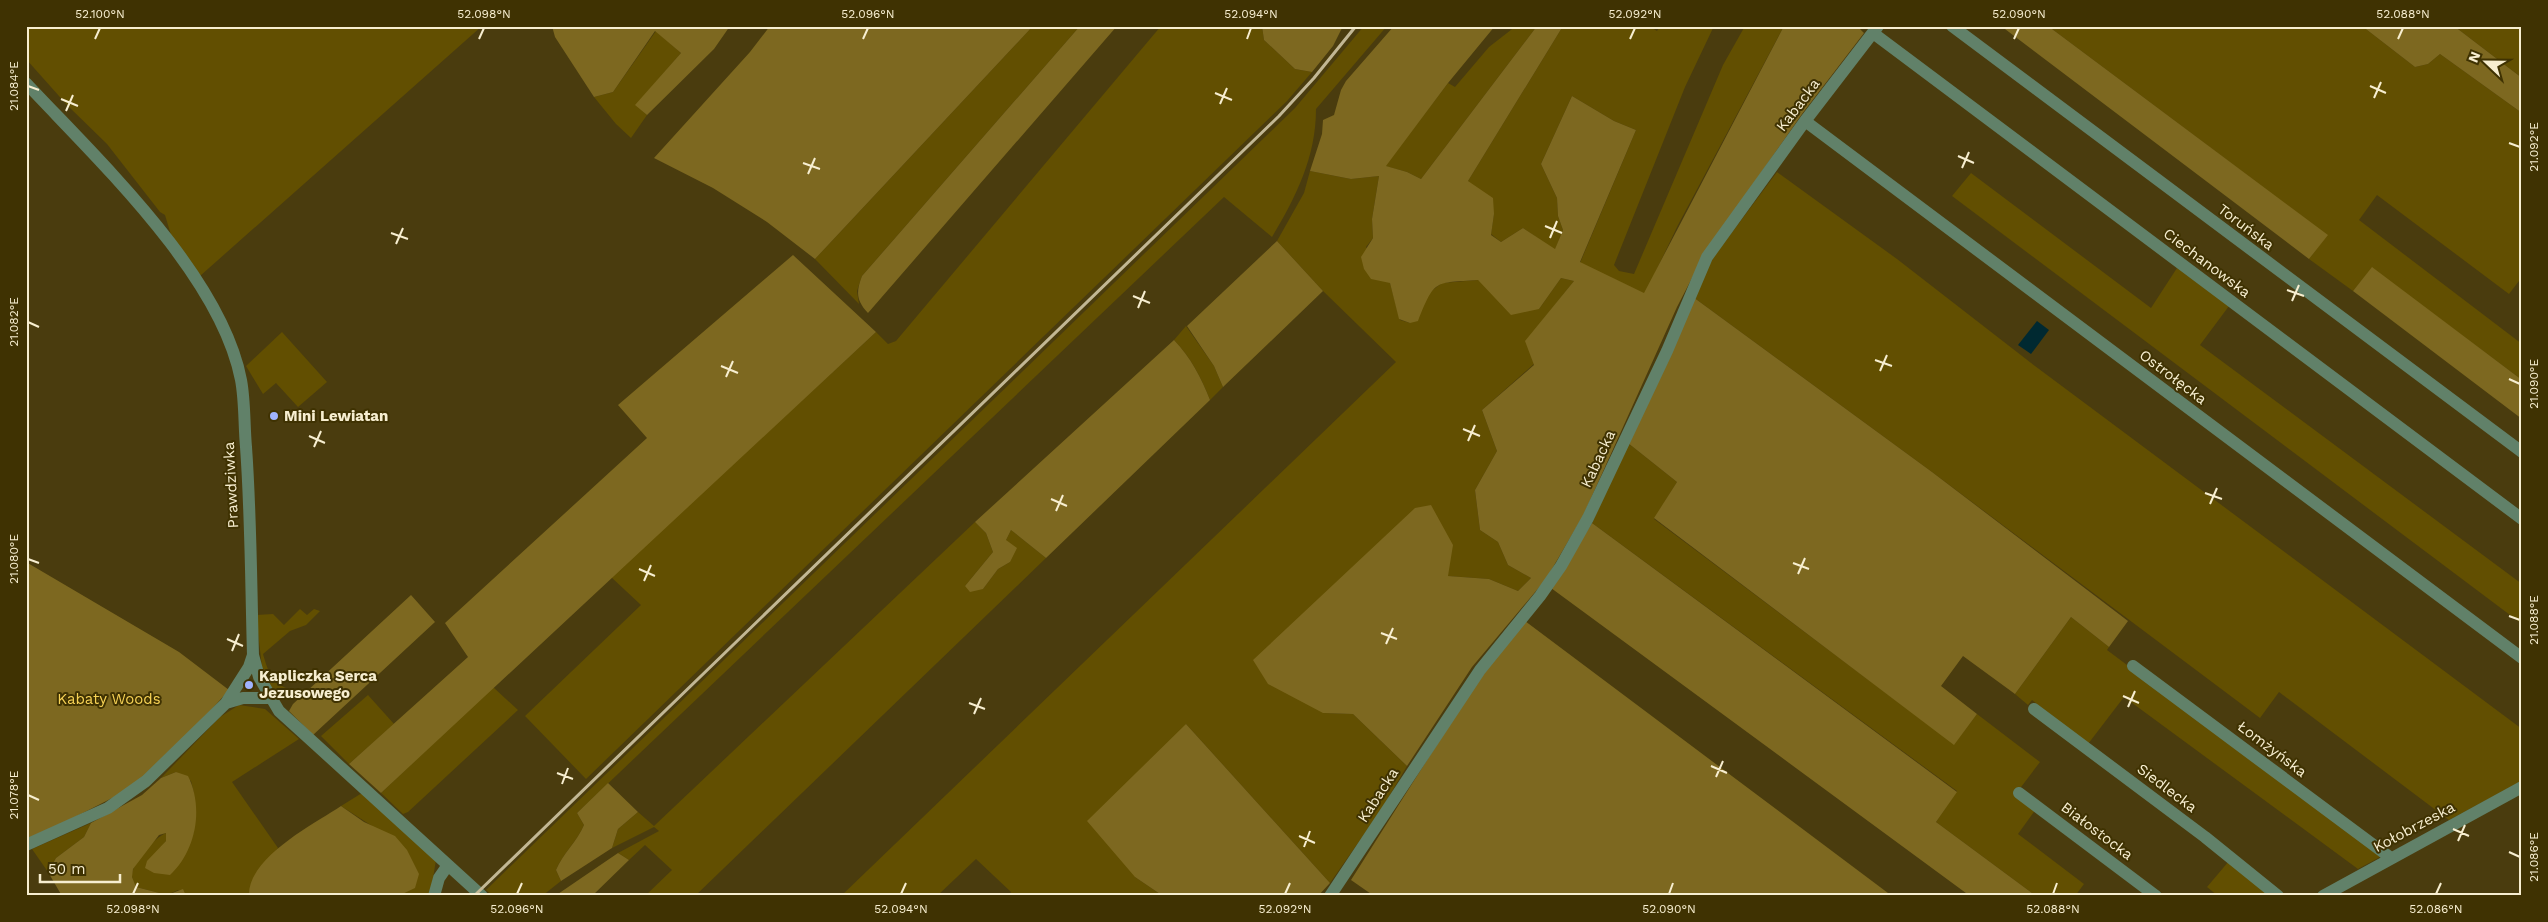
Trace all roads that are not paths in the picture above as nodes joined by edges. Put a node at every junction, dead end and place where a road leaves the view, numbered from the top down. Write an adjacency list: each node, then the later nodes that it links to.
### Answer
1 (1952, 26): 5 (street, Toruńska)
2 (1875, 30): 4 (street, Kabacka); 6 (street, Ciechanowska)
3 (26, 84): 7 (street, Prawdziwka)
4 (1805, 121): 8 (street, Ostrołęcka); 20 (street, Kabacka)
5 (2522, 452)
6 (2522, 519)
7 (253, 655): 10 (street); 11 (street, Prawdziwka)
8 (2522, 658)
9 (2133, 666): 16 (street, Łomżyńska)
10 (270, 698): 11 (street); 17 (street)
11 (226, 702): 15 (street, Prawdziwka)
12 (2034, 709): 22 (street, Siedlecka)
13 (2522, 787): 16 (street, Kołobrzeska)
14 (2019, 793): 21 (street, Białostocka)
15 (26, 845)
16 (2391, 858): 23 (street, Kołobrzeska)
17 (448, 865): 18 (street); 19 (street)
18 (434, 896)
19 (482, 896)
20 (1330, 896)
21 (2156, 896)
22 (2278, 896)
23 (2323, 896)

